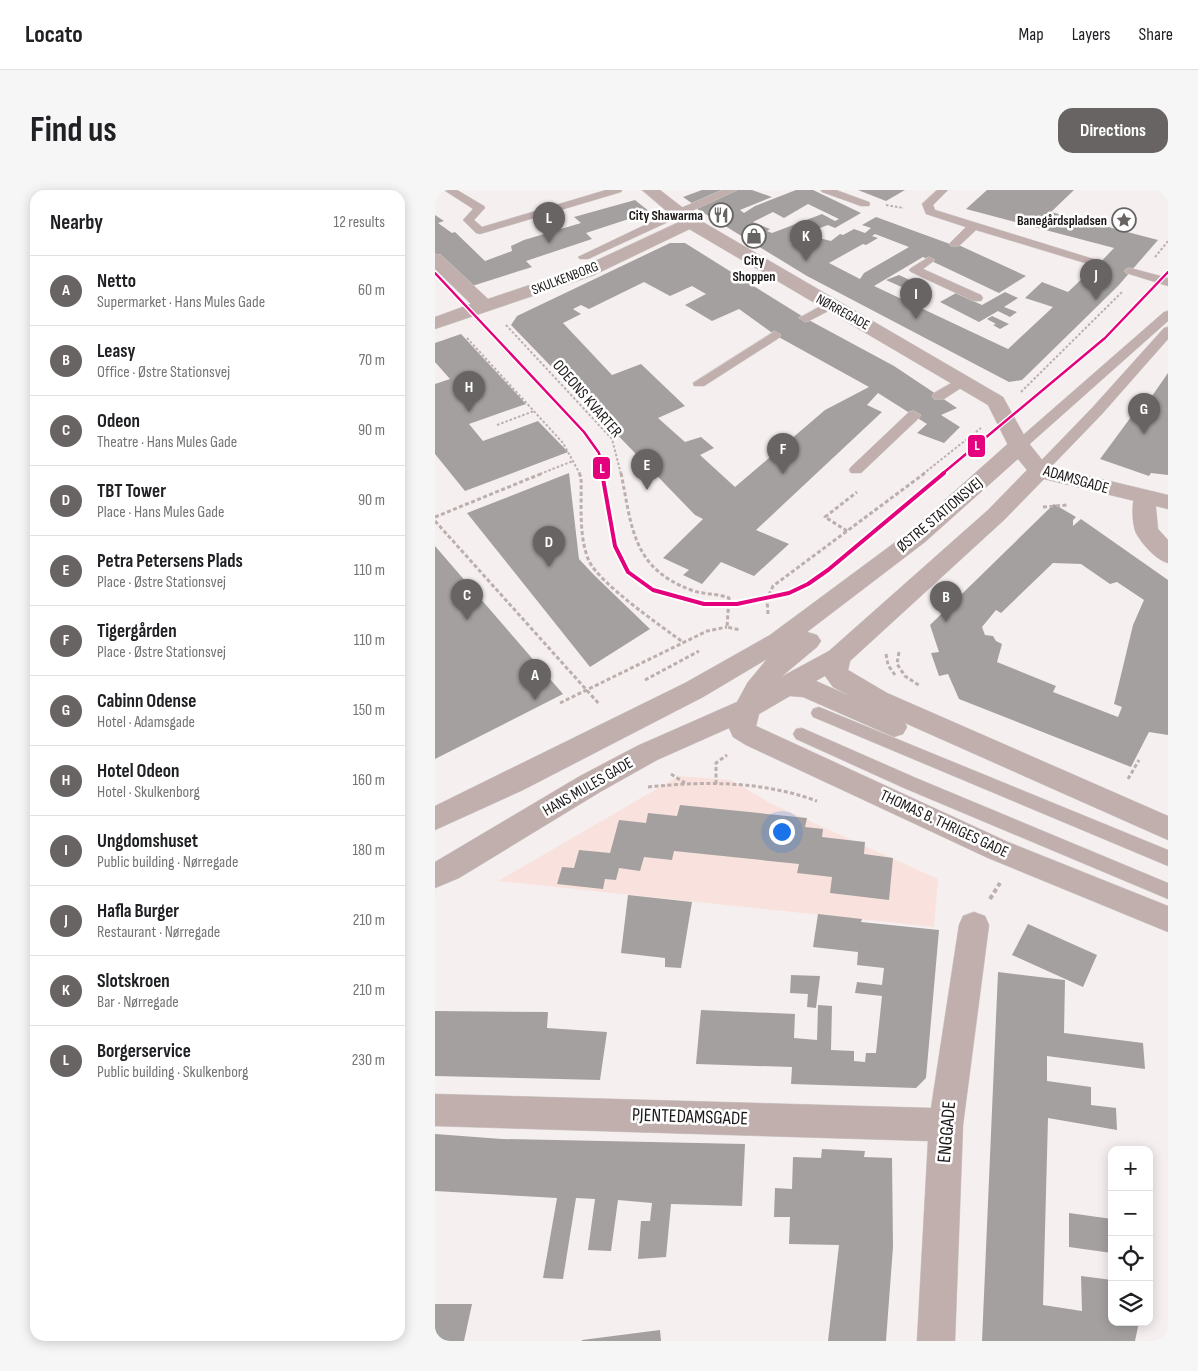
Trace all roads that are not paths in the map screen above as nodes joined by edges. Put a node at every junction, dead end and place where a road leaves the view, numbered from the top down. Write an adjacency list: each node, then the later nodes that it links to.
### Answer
1 (449, 190): 2 (lane)
2 (617, 190)
3 (650, 190): 8 (street, NØRREGADE)
4 (732, 190): 8 (lane)
5 (827, 190): 7 (lane)
6 (943, 190): 9 (lane)
7 (865, 204)
8 (684, 217): 11 (lane, SKULKENBORG); 18 (street, NØRREGADE); 19 (street, SKULKENBORG)
9 (972, 227): 10 (lane); 14 (lane)
10 (955, 244)
11 (584, 257)
12 (435, 259): 19 (street)
13 (929, 260): 17 (lane)
14 (1099, 264)
15 (1135, 273): 16 (lane)
16 (1168, 282)
17 (977, 298)
18 (830, 305): 21 (lane); 25 (street, NØRREGADE)
19 (485, 307): 22 (street, SKULKENBORG)
20 (1168, 315): 29 (lane, ØSTRE STATIONSVEJ)
21 (805, 318)
22 (443, 321)
23 (1168, 331): 31 (lane)
24 (775, 335): 26 (lane)
25 (962, 381): 27 (lane); 29 (street, NØRREGADE)
26 (699, 383)
27 (939, 396)
28 (914, 415): 30 (lane)
29 (1019, 446): 31 (street, ADAMSGADE); 34 (street, ØSTRE STATIONSVEJ)
30 (856, 470)
31 (1039, 472): 32 (street, ADAMSGADE); 36 (street)
32 (1144, 498): 33 (street, ADAMSGADE); 35 (street)
33 (1168, 502)
34 (917, 537): 38 (street, ØSTRE STATIONSVEJ); 39 (street)
35 (1168, 555)
36 (838, 657): 37 (street); 42 (street)
37 (788, 686): 39 (street); 42 (street)
38 (694, 690): 39 (street); 43 (street)
39 (752, 698): 48 (street, HANS MULES GADE); 50 (street, THOMAS B. THRIGES GADE)
40 (819, 714): 47 (lane)
41 (802, 734): 49 (lane)
42 (1034, 770): 45 (street)
43 (513, 782): 44 (street); 46 (street)
44 (435, 819)
45 (1168, 829)
46 (435, 830)
47 (1168, 858)
48 (435, 876)
49 (1168, 891)
50 (1168, 919)
51 (974, 925): 53 (street, ENGGADE)
52 (435, 1110): 53 (street, PJENTEDAMSGADE)
53 (946, 1125): 54 (street, ENGGADE)
54 (937, 1341)

